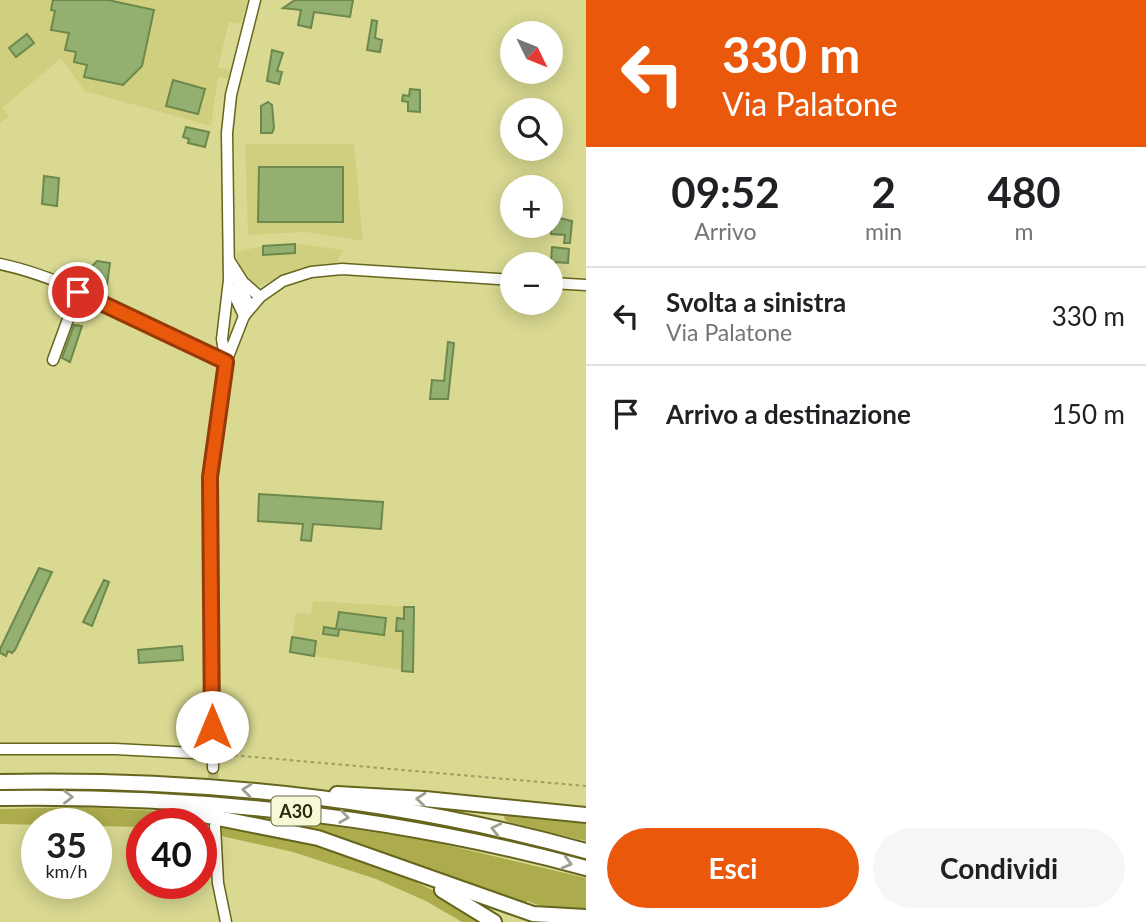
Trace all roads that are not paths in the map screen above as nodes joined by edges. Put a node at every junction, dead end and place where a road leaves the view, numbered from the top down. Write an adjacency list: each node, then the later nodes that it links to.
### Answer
1 (255, 0): 3 (street)
2 (0, 264): 7 (street)
3 (232, 276): 8 (street); 9 (street); 10 (street); 12 (street)
4 (500, 279): 8 (street)
5 (563, 284): 6 (street)
6 (586, 285)
7 (78, 292): 11 (street); 12 (street)
8 (260, 297): 9 (street)
9 (250, 307): 10 (street)
10 (244, 316): 12 (street)
11 (53, 360)
12 (226, 362): 14 (street)
13 (0, 749): 14 (street)
14 (212, 754): 15 (street)
15 (213, 768)
16 (0, 782): 17 (highway, A30, one-way to 16)
17 (309, 796): 20 (highway, one-way to 17); 21 (highway, A30, one-way to 17)
18 (0, 798): 19 (highway, A30, one-way to 19)
19 (147, 799): 22 (highway); 24 (highway, A30, one-way to 24)
20 (586, 816)
21 (586, 851)
22 (383, 863): 25 (highway); 27 (highway)
23 (217, 864): 26 (street)
24 (586, 868)
25 (586, 917)
26 (226, 922)
27 (494, 922)

